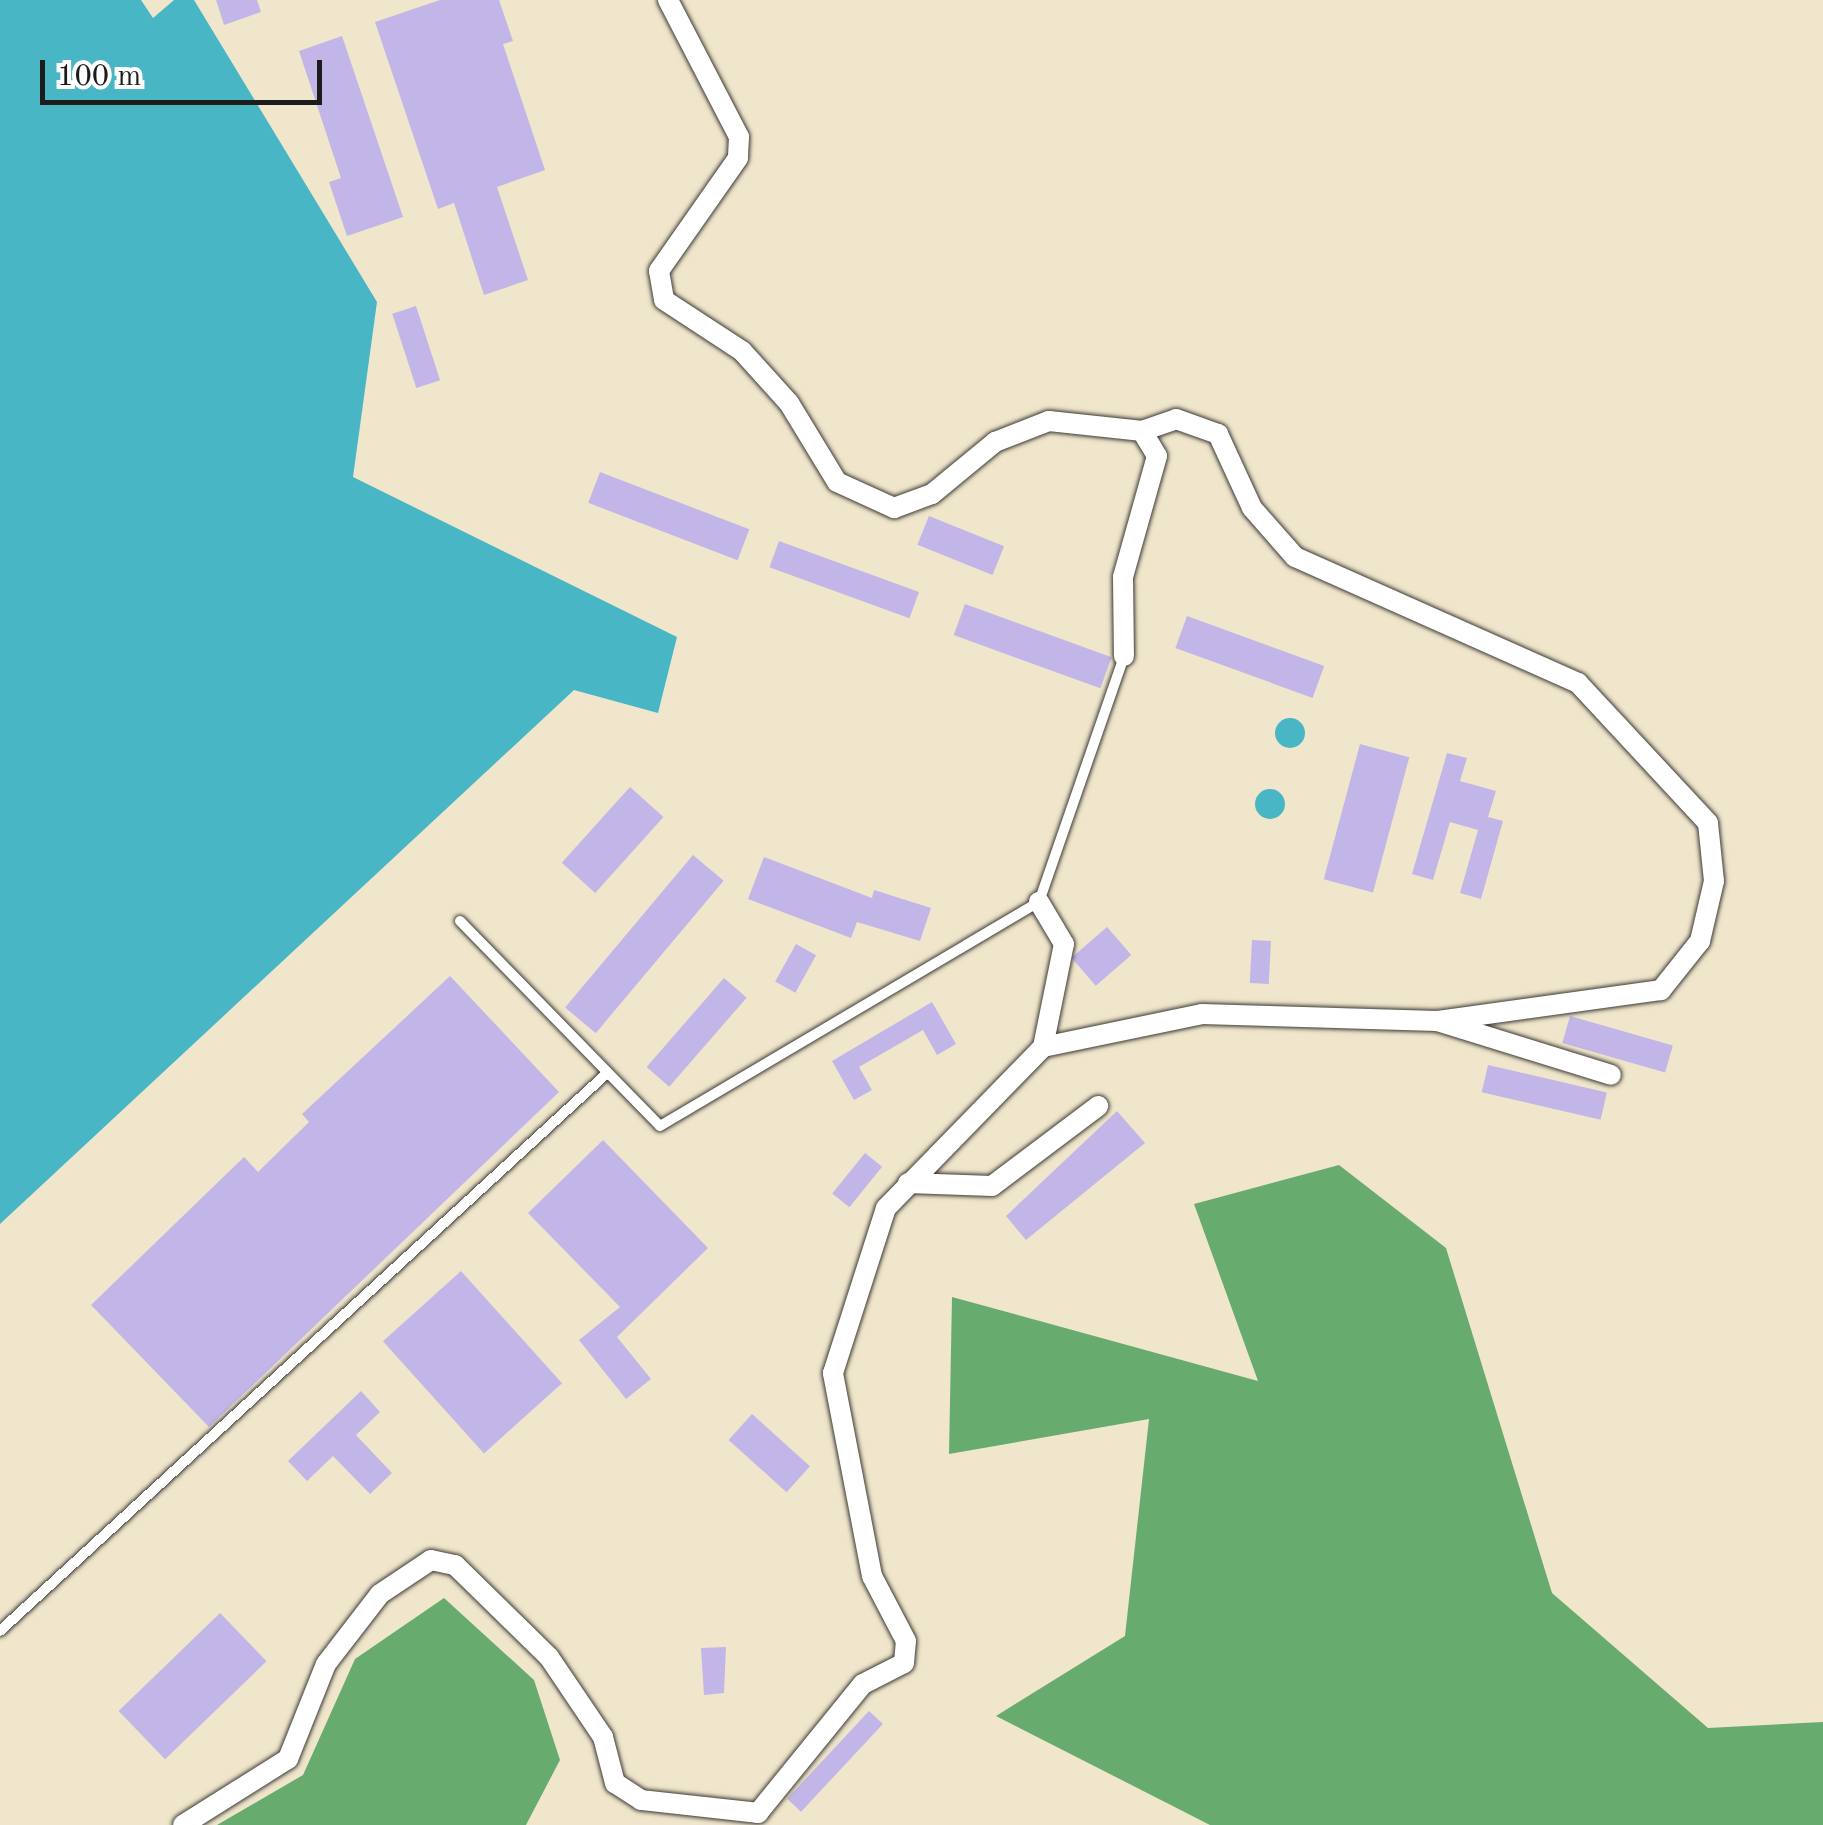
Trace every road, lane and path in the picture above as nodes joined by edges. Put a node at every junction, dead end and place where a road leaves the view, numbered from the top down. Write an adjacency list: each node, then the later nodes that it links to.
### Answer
1 (668, 0): 2 (street)
2 (1142, 431): 3 (street); 6 (street)
3 (1124, 656): 4 (lane)
4 (1039, 902): 7 (street); 9 (lane)
5 (460, 922): 9 (lane)
6 (1437, 1021): 7 (street); 8 (street)
7 (1042, 1047): 11 (street)
8 (1611, 1075)
9 (604, 1076): 12 (lane)
10 (1098, 1106): 11 (street)
11 (908, 1183): 13 (street)
12 (0, 1631)
13 (184, 1825)

